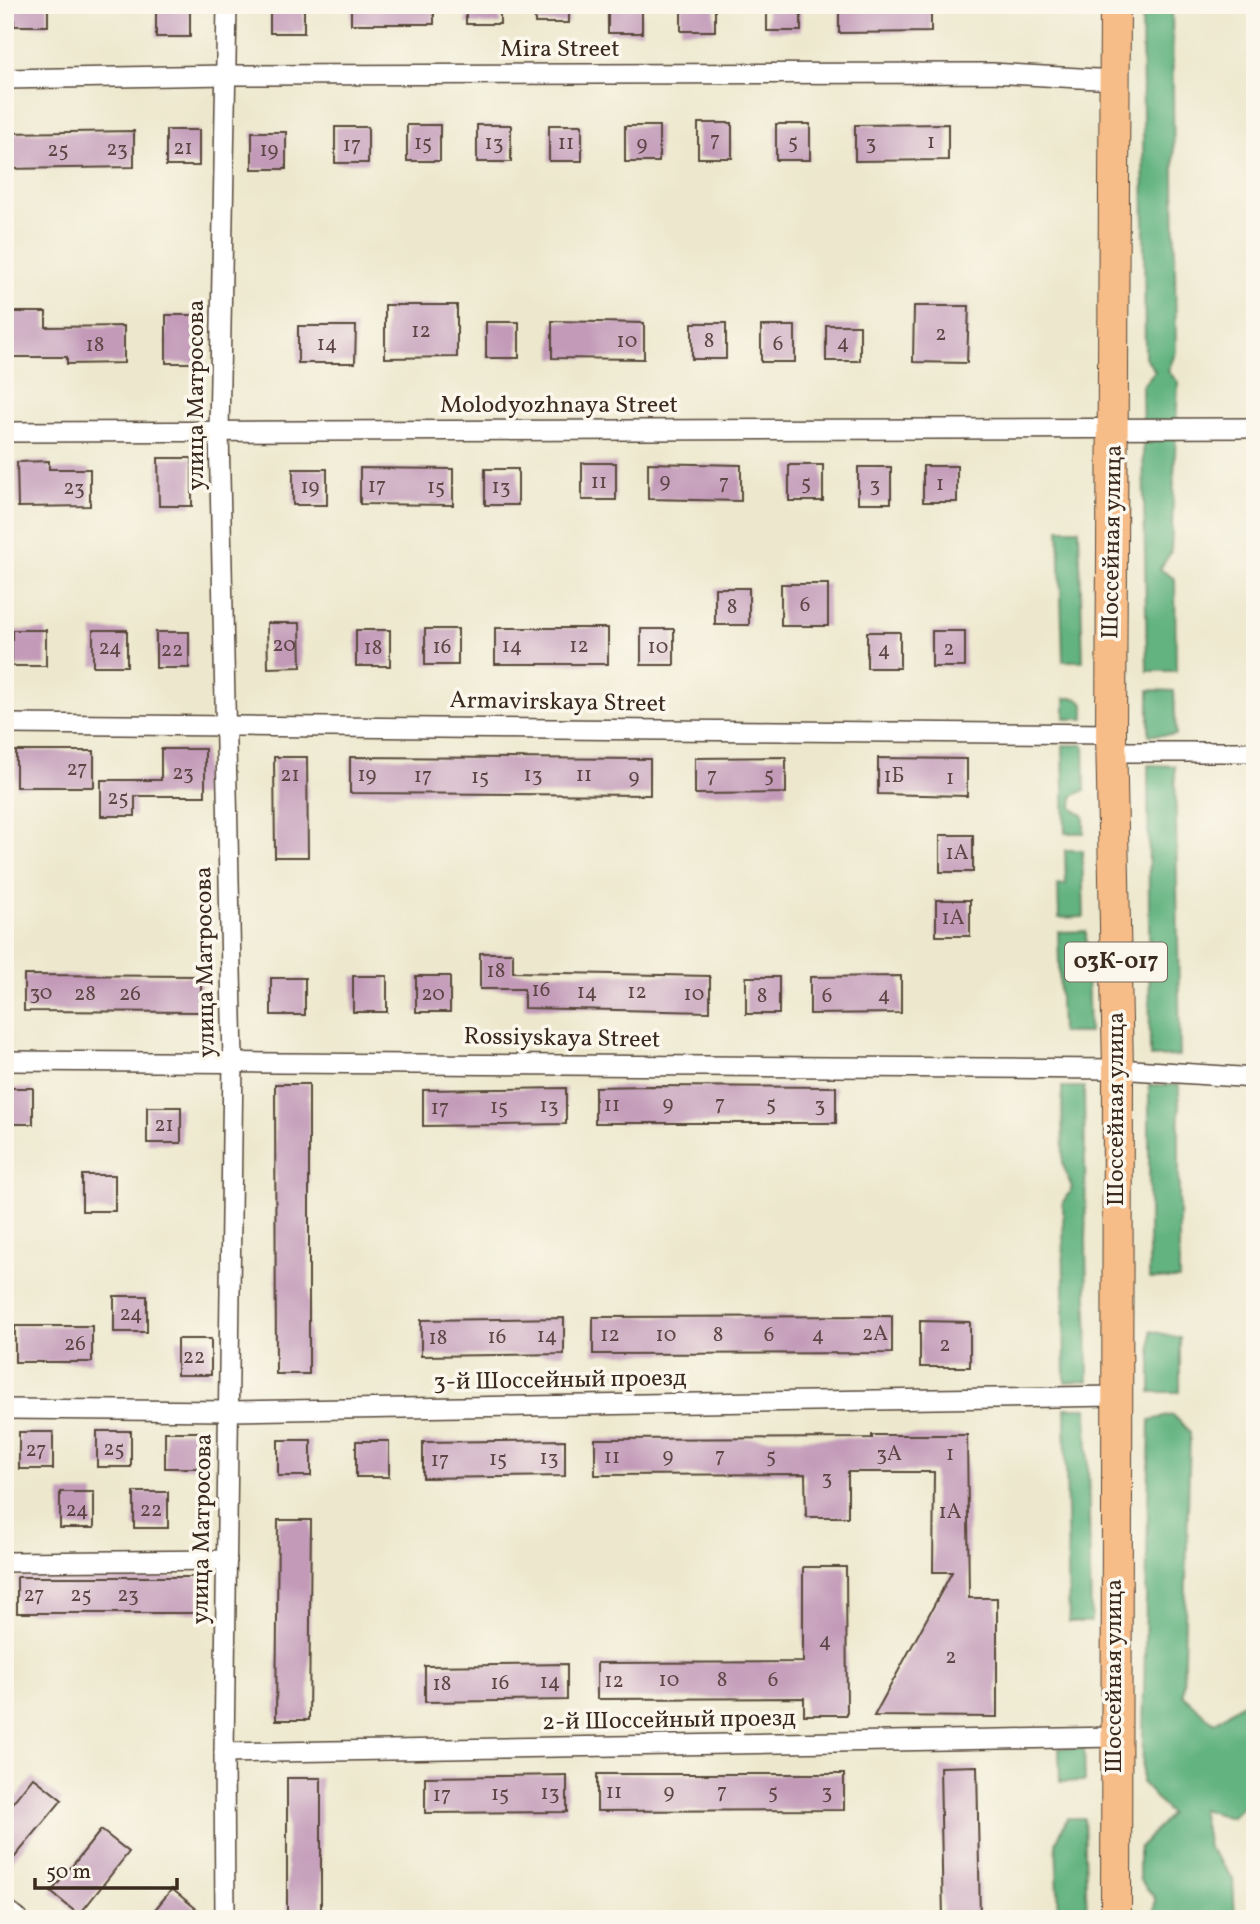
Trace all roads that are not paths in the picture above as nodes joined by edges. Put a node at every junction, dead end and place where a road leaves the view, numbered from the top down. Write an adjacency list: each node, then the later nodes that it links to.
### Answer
1 (227, 5): 3 (street, улица Матросова)
2 (1115, 5): 5 (main road, Шоссейная улица / 03К-017)
3 (226, 75): 4 (street, Mira Street); 5 (street, Mira Street); 9 (street, улица Матросова)
4 (5, 79)
5 (1115, 80): 6 (main road, Шоссейная улица / 03К-017)
6 (1114, 428): 7 (street, Molodyozhnaya Street); 9 (street, Molodyozhnaya Street); 12 (main road, Шоссейная улица / 03К-017)
7 (1255, 428)
8 (5, 432): 9 (street, Molodyozhnaya Street)
9 (219, 432): 11 (street, улица Матросова)
10 (5, 724): 11 (street, Armavirskaya Street)
11 (225, 724): 12 (street, Armavirskaya Street); 15 (street, улица Матросова)
12 (1112, 743): 13 (street, Armavirskaya Street); 16 (main road, Шоссейная улица / 03К-017)
13 (1255, 752)
14 (5, 1060): 15 (street, Rossiyskaya Street)
15 (233, 1060): 16 (street, Rossiyskaya Street); 20 (street, улица Матросова)
16 (1118, 1069): 17 (street, Rossiyskaya Street); 18 (main road, Шоссейная улица / 03К-017)
17 (1255, 1078)
18 (1116, 1396): 20 (street, 3-й Шоссейный проезд); 23 (main road, Шоссейная улица / 03К-017)
19 (5, 1409): 20 (street, 3-й Шоссейный проезд)
20 (229, 1411): 21 (street, улица Матросова)
21 (227, 1560): 22 (street); 24 (street, улица Матросова)
22 (5, 1562)
23 (1115, 1737): 24 (street, 2-й Шоссейный проезд); 28 (main road, Шоссейная улица / 03К-017)
24 (224, 1753): 27 (street, улица Матросова)
25 (5, 1909): 26 (street)
26 (18, 1919)
27 (225, 1919)
28 (1116, 1919)

